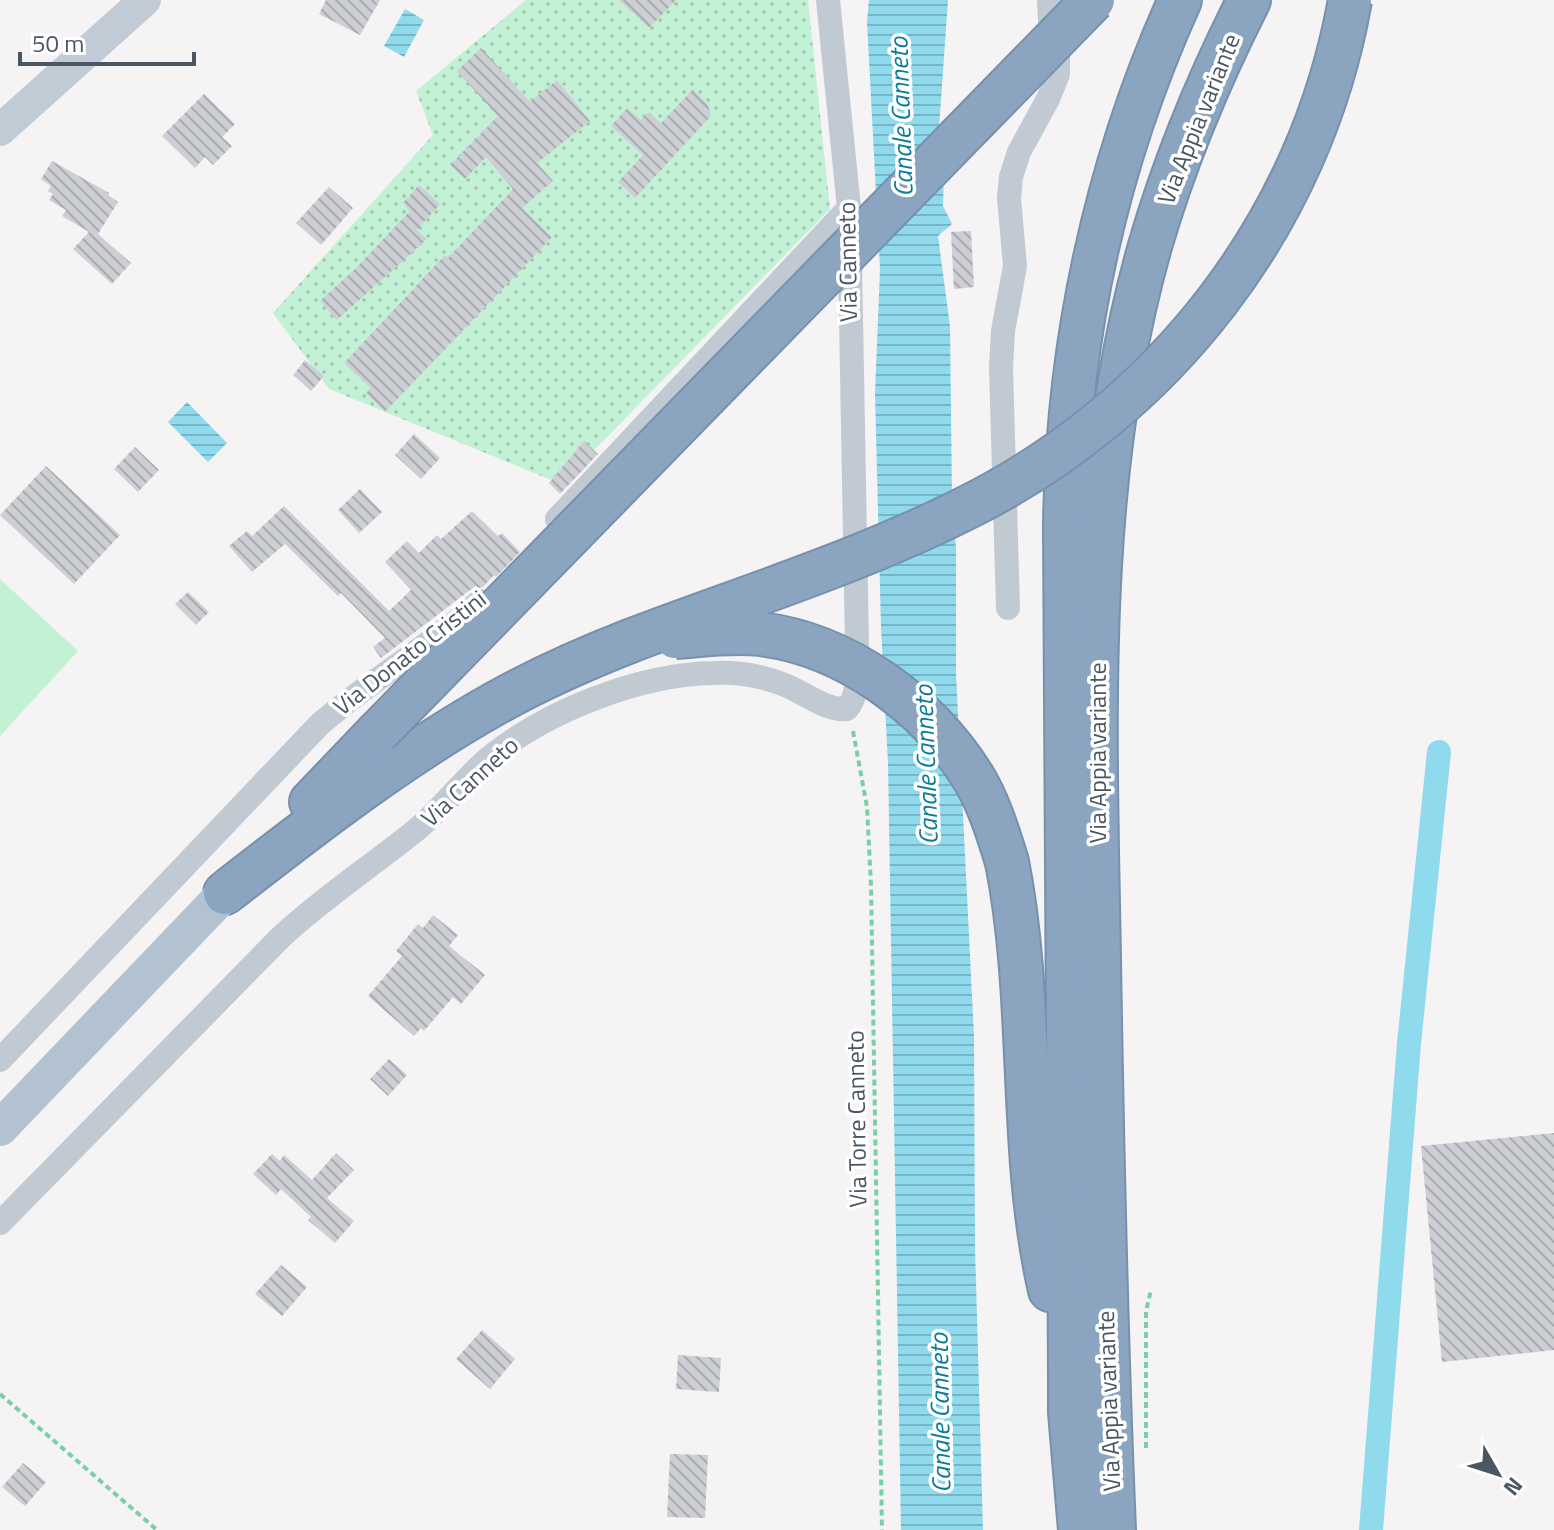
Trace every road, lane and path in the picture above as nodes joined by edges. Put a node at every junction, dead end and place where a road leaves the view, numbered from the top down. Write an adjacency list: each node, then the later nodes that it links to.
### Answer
1 (145, 0): 8 (main road)
2 (828, 0): 9 (street, Via Canneto)
3 (1049, 0): 10 (street)
4 (1093, 0): 13 (highway, bridge)
5 (1180, 0): 19 (highway, Via Appia variante)
6 (1249, 0): 25 (highway, Via Appia variante)
7 (1350, 0): 11 (highway, bridge)
8 (0, 130)
9 (849, 208): 12 (street, Via Canneto); 15 (street, Via Donato Cristini)
10 (1008, 608)
11 (630, 641): 13 (highway); 19 (highway, bridge)
12 (847, 709): 17 (street, Via Canneto); 23 (path, Via Torre Canneto)
13 (391, 746): 14 (highway)
14 (225, 893): 16 (main road)
15 (0, 1060)
16 (0, 1128)
17 (0, 1223)
18 (1151, 1290): 21 (path)
19 (1070, 1369): 24 (highway, Via Appia variante)
20 (0, 1394): 22 (path)
21 (1146, 1455)
22 (157, 1530)
23 (882, 1530)
24 (1080, 1530)
25 (1114, 1530)

